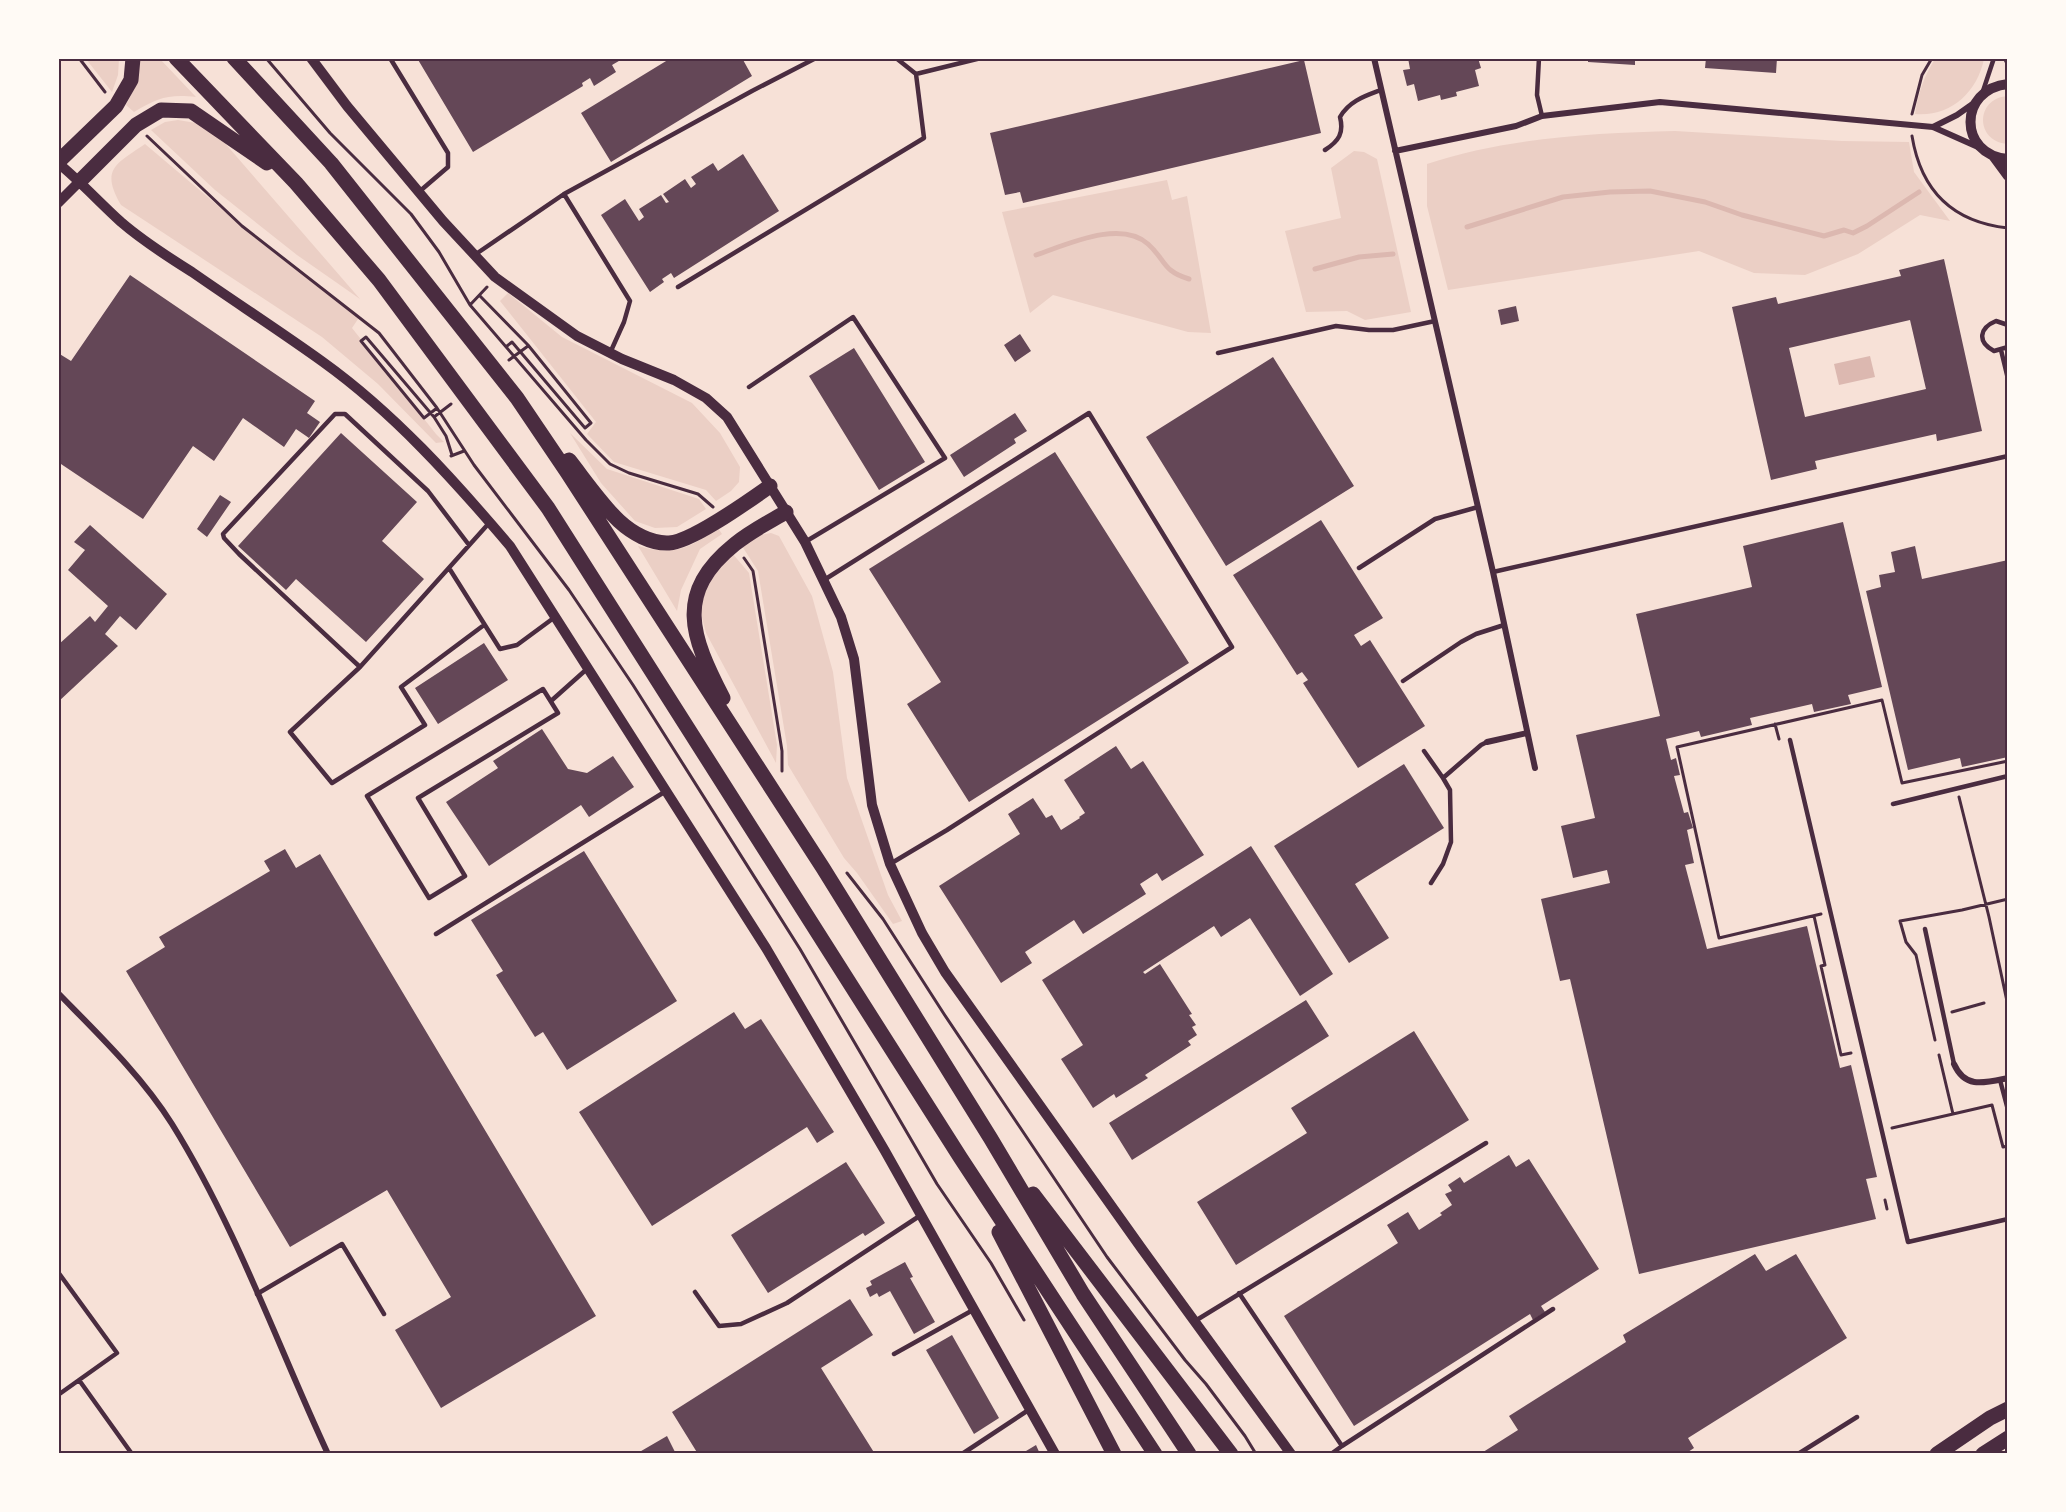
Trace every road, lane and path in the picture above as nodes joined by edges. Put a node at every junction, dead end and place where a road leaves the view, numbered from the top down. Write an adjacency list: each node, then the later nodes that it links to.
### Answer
1 (79, 58): 21 (path)
2 (133, 58): 21 (main road)
3 (176, 58): 33 (main road)
4 (234, 58): 50 (main road)
5 (266, 58): 40 (path)
6 (311, 58): 34 (street)
7 (390, 58): 34 (lane)
8 (816, 58): 35 (lane)
9 (896, 58): 17 (lane)
10 (981, 58): 17 (lane)
11 (1374, 58): 19 (street)
12 (1539, 58): 22 (lane)
13 (1932, 58): 23 (path)
14 (1994, 58): 20 (lane)
15 (2005, 58): 16 (lane)
16 (2007, 64)
17 (916, 74): 39 (lane)
18 (2007, 84): 20 (street)
19 (1381, 90): 26 (lane); 27 (street)
20 (1980, 97): 24 (street); 25 (street)
21 (116, 106): 30 (main road)
22 (1542, 116): 23 (street); 27 (street)
23 (1910, 125): 24 (street); 37 (path)
24 (1933, 127): 25 (street)
25 (1982, 149): 28 (street)
26 (1325, 150)
27 (1395, 151): 41 (street)
28 (1994, 157): 29 (street); 31 (street)
29 (2007, 159)
30 (58, 163): 32 (street)
31 (2007, 176)
32 (80, 181): 33 (main road); 36 (street); 58 (street)
33 (296, 183): 105 (main road)
34 (419, 192): 38 (street)
35 (564, 194): 38 (lane); 46 (lane)
36 (58, 203)
37 (2007, 228)
38 (474, 255): 46 (street)
39 (678, 287)
40 (470, 305): 43 (path); 43 (path)
41 (1435, 321): 47 (lane); 56 (street)
42 (2007, 325): 45 (lane)
43 (507, 346): 55 (path)
44 (2007, 347): 45 (lane)
45 (2001, 350): 48 (lane)
46 (610, 353): 54 (street)
47 (1218, 353)
48 (2007, 379)
49 (749, 387): 59 (lane)
50 (517, 398): 54 (main road); 78 (main road)
51 (437, 408): 52 (path)
52 (452, 455)
53 (2007, 456): 63 (lane)
54 (770, 486): 57 (street)
55 (712, 505)
56 (1478, 507): 62 (lane); 63 (street)
57 (786, 512): 59 (street); 78 (main road)
58 (490, 522): 60 (lane); 65 (street)
59 (805, 542): 64 (street)
60 (469, 545): 61 (lane); 68 (lane)
61 (448, 568): 66 (lane); 68 (lane)
62 (1359, 568)
63 (1493, 572): 67 (street)
64 (824, 580): 84 (street); 84 (lane)
65 (555, 617): 66 (lane); 69 (street)
66 (484, 625): 68 (lane)
67 (1504, 625): 70 (lane); 72 (street)
68 (360, 667)
69 (588, 668): 71 (lane); 82 (street)
70 (1403, 681)
71 (551, 701): 71 (lane)
72 (1527, 733): 74 (street); 76 (street)
73 (1790, 740): 101 (lane)
74 (1487, 742): 80 (lane)
75 (1424, 751): 80 (lane)
76 (1536, 768)
77 (1953, 772): 81 (path)
78 (762, 775): 102 (main road)
79 (2007, 776): 81 (lane)
80 (1443, 778): 85 (lane)
81 (1957, 788): 83 (lane); 87 (path)
82 (666, 791): 90 (lane); 106 (street)
83 (1893, 804)
84 (890, 864): 115 (street)
85 (1431, 883)
86 (2007, 899): 87 (path)
87 (1986, 904): 93 (path); 95 (path)
88 (1814, 916): 96 (path)
89 (1925, 929): 94 (lane)
90 (436, 934)
91 (58, 993): 111 (street)
92 (1984, 1003): 94 (path)
93 (2007, 1006)
94 (1943, 1015): 95 (path); 97 (lane)
95 (1931, 1020): 100 (path)
96 (1851, 1053)
97 (1954, 1064): 98 (street)
98 (2004, 1079): 99 (lane)
99 (2007, 1110)
100 (1953, 1114): 101 (path); 104 (path)
101 (1881, 1131): 107 (lane)
102 (991, 1139): 130 (main road); 131 (main road)
103 (1486, 1143): 110 (lane)
104 (2007, 1146)
105 (960, 1157): 128 (main road); 129 (main road)
106 (921, 1215): 109 (lane); 112 (street)
107 (2007, 1219)
108 (58, 1272): 117 (lane)
109 (694, 1292)
110 (1239, 1293): 115 (lane); 123 (lane)
111 (257, 1294): 114 (lane); 125 (street)
112 (974, 1309): 116 (lane); 120 (street)
113 (1553, 1309): 123 (lane)
114 (384, 1314)
115 (1195, 1321): 132 (street)
116 (894, 1354)
117 (79, 1380): 118 (lane); 124 (lane)
118 (58, 1395)
119 (2007, 1407): 135 (main road)
120 (1030, 1409): 126 (lane); 127 (street)
121 (1857, 1417): 134 (lane)
122 (2006, 1439): 136 (main road)
123 (1342, 1446): 133 (lane)
124 (132, 1454)
125 (328, 1454)
126 (962, 1454)
127 (1055, 1454)
128 (1113, 1454)
129 (1155, 1454)
130 (1189, 1454)
131 (1231, 1454)
132 (1291, 1454)
133 (1331, 1454)
134 (1798, 1454)
135 (1937, 1454)
136 (1983, 1454)

